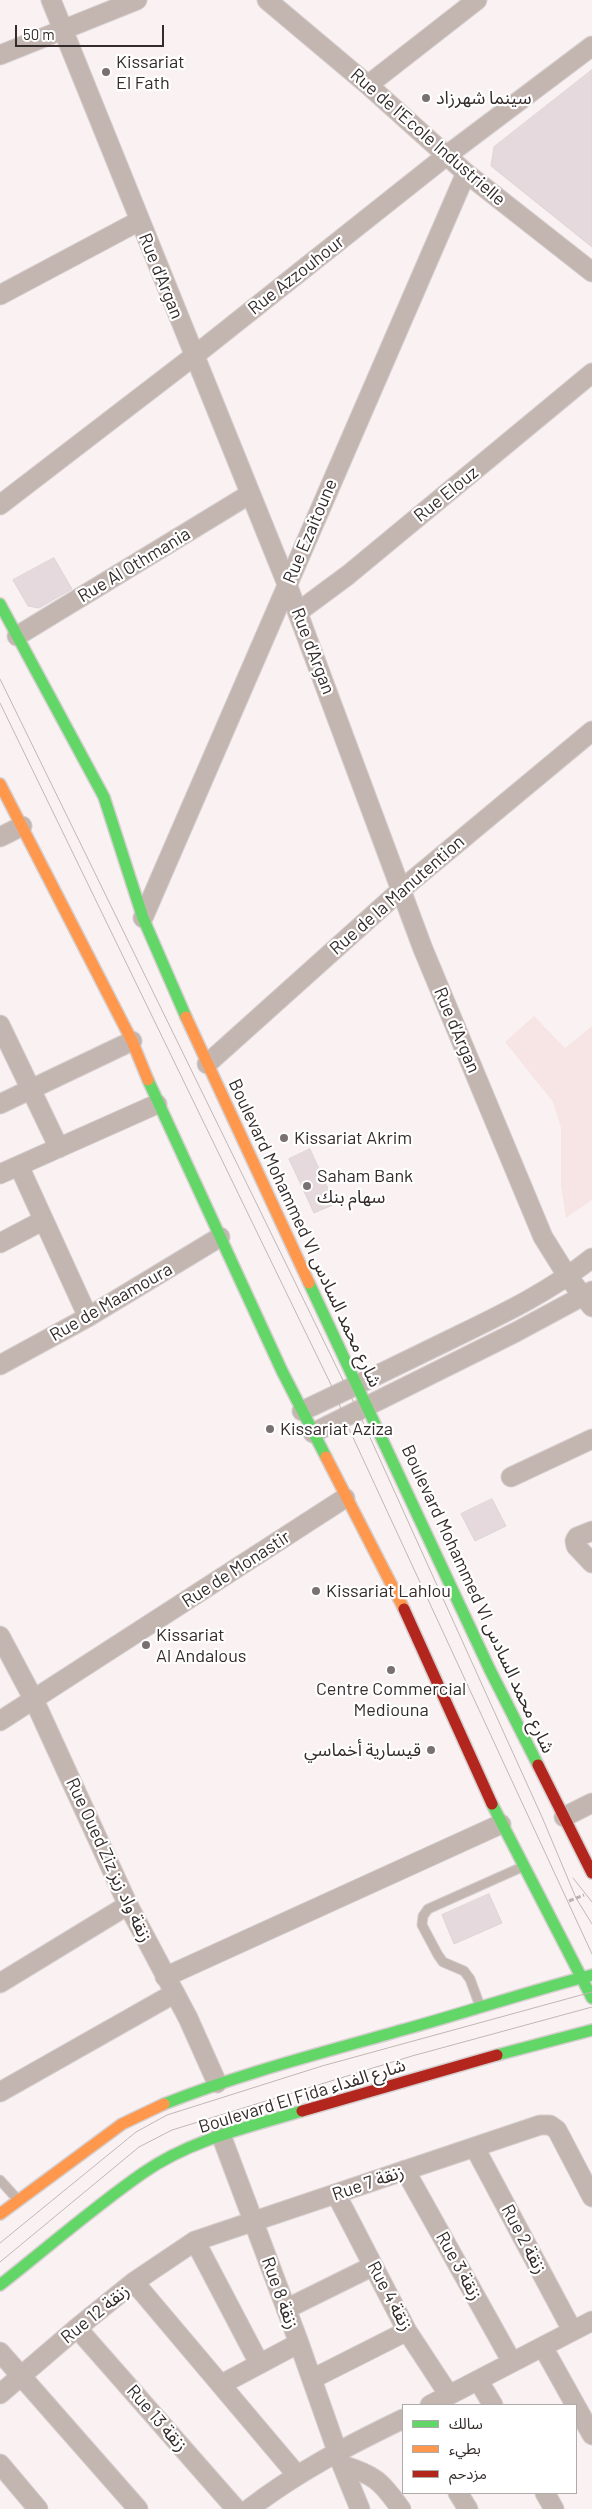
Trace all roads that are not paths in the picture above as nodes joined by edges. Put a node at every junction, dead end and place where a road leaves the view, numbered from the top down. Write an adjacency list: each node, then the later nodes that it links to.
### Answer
1 (51, 0): 5 (street, Rue d'Argan)
2 (137, 0): 5 (street)
3 (267, 0): 8 (street, Rue de l'Ecole Industrielle)
4 (477, 0): 8 (street)
5 (62, 29): 7 (street); 11 (street, Rue d'Argan)
6 (592, 46): 9 (street, Rue Azzouhour)
7 (0, 55)
8 (368, 85): 9 (street, Rue de l'Ecole Industrielle)
9 (446, 156): 10 (street, Rue de l'Ecole Industrielle); 14 (street, Rue Azzouhour)
10 (466, 173): 12 (street, Rue de l'Ecole Industrielle); 18 (street, Rue Ezaitoune)
11 (139, 221): 13 (street); 14 (street, Rue d'Argan)
12 (592, 272)
13 (0, 295)
14 (194, 356): 16 (street, Rue d'Argan); 17 (street, Rue Azzouhour)
15 (592, 373): 20 (street, Rue Elouz)
16 (250, 494): 18 (street, Rue d'Argan); 21 (street, Rue Al Othmania)
17 (0, 505)
18 (287, 584): 20 (street, Rue d'Argan); 27 (street, Rue Ezaitoune)
19 (0, 604): 21 (main road, Boulevard Mohammed VI شارع محمد السادس)
20 (298, 612): 26 (street, Rue d'Argan)
21 (17, 636): 27 (main road, Boulevard Mohammed VI شارع محمد السادس)
22 (592, 731): 26 (street, Rue de la Manutention)
23 (0, 784): 24 (main road)
24 (22, 826): 25 (street); 29 (main road)
25 (0, 837)
26 (402, 889): 30 (street, Rue de la Manutention); 41 (street, Rue d'Argan)
27 (143, 918): 30 (main road, Boulevard Mohammed VI شارع محمد السادس)
28 (0, 1025): 31 (street)
29 (132, 1042): 31 (street); 33 (main road)
30 (206, 1064): 47 (main road, Boulevard Mohammed VI شارع محمد السادس)
31 (30, 1091): 32 (street); 34 (street)
32 (0, 1104)
33 (157, 1104): 34 (street); 38 (main road)
34 (59, 1148): 35 (street)
35 (19, 1166): 36 (street); 37 (street)
36 (0, 1174)
37 (42, 1220): 39 (street); 43 (street)
38 (220, 1237): 43 (street, Rue de Maamoura); 49 (main road)
39 (0, 1243)
40 (592, 1258): 41 (street)
41 (568, 1277): 42 (street, Rue d'Argan); 44 (street)
42 (589, 1298): 45 (street)
43 (88, 1317): 46 (street, Rue de Maamoura)
44 (466, 1332): 45 (street); 47 (street)
45 (476, 1352): 48 (street)
46 (0, 1365)
47 (358, 1386): 48 (main road, Boulevard Mohammed VI شارع محمد السادس); 49 (street)
48 (368, 1407): 50 (street); 60 (main road, Boulevard Mohammed VI شارع محمد السادس)
49 (302, 1411): 50 (main road)
50 (313, 1432): 53 (main road)
51 (592, 1439): 52 (street)
52 (511, 1477)
53 (345, 1498): 57 (street, Rue de Monastir); 61 (main road)
54 (585, 1534): 55 (street)
55 (592, 1563)
56 (0, 1636): 57 (street, Rue Oued Ziz زنقة واد زيز)
57 (34, 1700): 58 (street, Rue de Monastir); 64 (street, Rue Oued Ziz زنقة واد زيز)
58 (0, 1720)
59 (592, 1803): 60 (street)
60 (564, 1817): 63 (main road, Boulevard Mohammed VI شارع محمد السادس)
61 (501, 1824): 62 (main road); 67 (street)
62 (523, 1867): 65 (main road); 69 (lane)
63 (592, 1873)
64 (128, 1905): 66 (street); 67 (street, Rue Oued Ziz زنقة واد زيز)
65 (587, 1976): 68 (main road); 69 (main road, Boulevard El Fida شارع الفداء)
66 (0, 1983)
67 (170, 1985): 71 (street, Rue Oued Ziz زنقة واد زيز); 72 (street)
68 (592, 1998)
69 (480, 2006): 71 (main road, Boulevard El Fida شارع الفداء)
70 (592, 2030): 73 (main road, Boulevard El Fida شارع الفداء)
71 (217, 2083): 79 (main road, Boulevard El Fida شارع الفداء)
72 (0, 2092)
73 (221, 2135): 81 (street, Rue 8 زنقة); 85 (main road, Boulevard El Fida شارع الفداء)
74 (475, 2148): 75 (street, Rue 7 زنقة); 78 (street, Rue 7 زنقة); 89 (street, Rue 2 زنقة)
75 (405, 2170): 77 (street, Rue 7 زنقة); 94 (street, Rue 3 زنقة)
76 (0, 2180): 79 (lane)
77 (336, 2194): 81 (street, Rue 7 زنقة); 83 (street, Rue 4 زنقة)
78 (592, 2197)
79 (18, 2200): 80 (main road, Boulevard El Fida شارع الفداء)
80 (0, 2214)
81 (253, 2220): 82 (street, Rue 7 زنقة); 86 (street, Rue 8 زنقة)
82 (195, 2241): 84 (street, Rue 12 زنقة); 95 (street)
83 (373, 2266): 86 (street); 90 (street, Rue 4 زنقة)
84 (134, 2282): 88 (street, Rue 12 زنقة); 99 (street)
85 (0, 2285)
86 (286, 2309): 91 (street, Rue 8 زنقة)
87 (592, 2321): 89 (street)
88 (77, 2328): 96 (street, Rue 12 زنقة); 114 (street, Rue 13 زنقة)
89 (572, 2330): 92 (street)
90 (407, 2331): 97 (street); 101 (street, Rue 4 زنقة)
91 (299, 2343): 95 (street); 97 (street, Rue 8 زنقة)
92 (543, 2347): 94 (street); 104 (street)
93 (0, 2352): 96 (street)
94 (512, 2362): 98 (street)
95 (259, 2363): 99 (street)
96 (20, 2376): 100 (street, Rue 12 زنقة); 113 (street)
97 (312, 2379): 107 (street, Rue 8 زنقة)
98 (478, 2380): 101 (street); 103 (street)
99 (222, 2384): 109 (street)
100 (0, 2394)
101 (449, 2395): 102 (street)
102 (432, 2404)
103 (492, 2404)
104 (587, 2415): 106 (street)
105 (402, 2420): 107 (street)
106 (592, 2435)
107 (340, 2458): 109 (street); 116 (street, Rue 8 زنقة); 117 (street)
108 (0, 2464): 112 (street)
109 (297, 2475): 115 (street)
110 (459, 2494): 118 (street)
111 (546, 2494): 119 (street)
112 (38, 2509)
113 (138, 2509)
114 (236, 2509)
115 (249, 2509)
116 (360, 2509)
117 (401, 2509)
118 (468, 2509)
119 (554, 2509)

